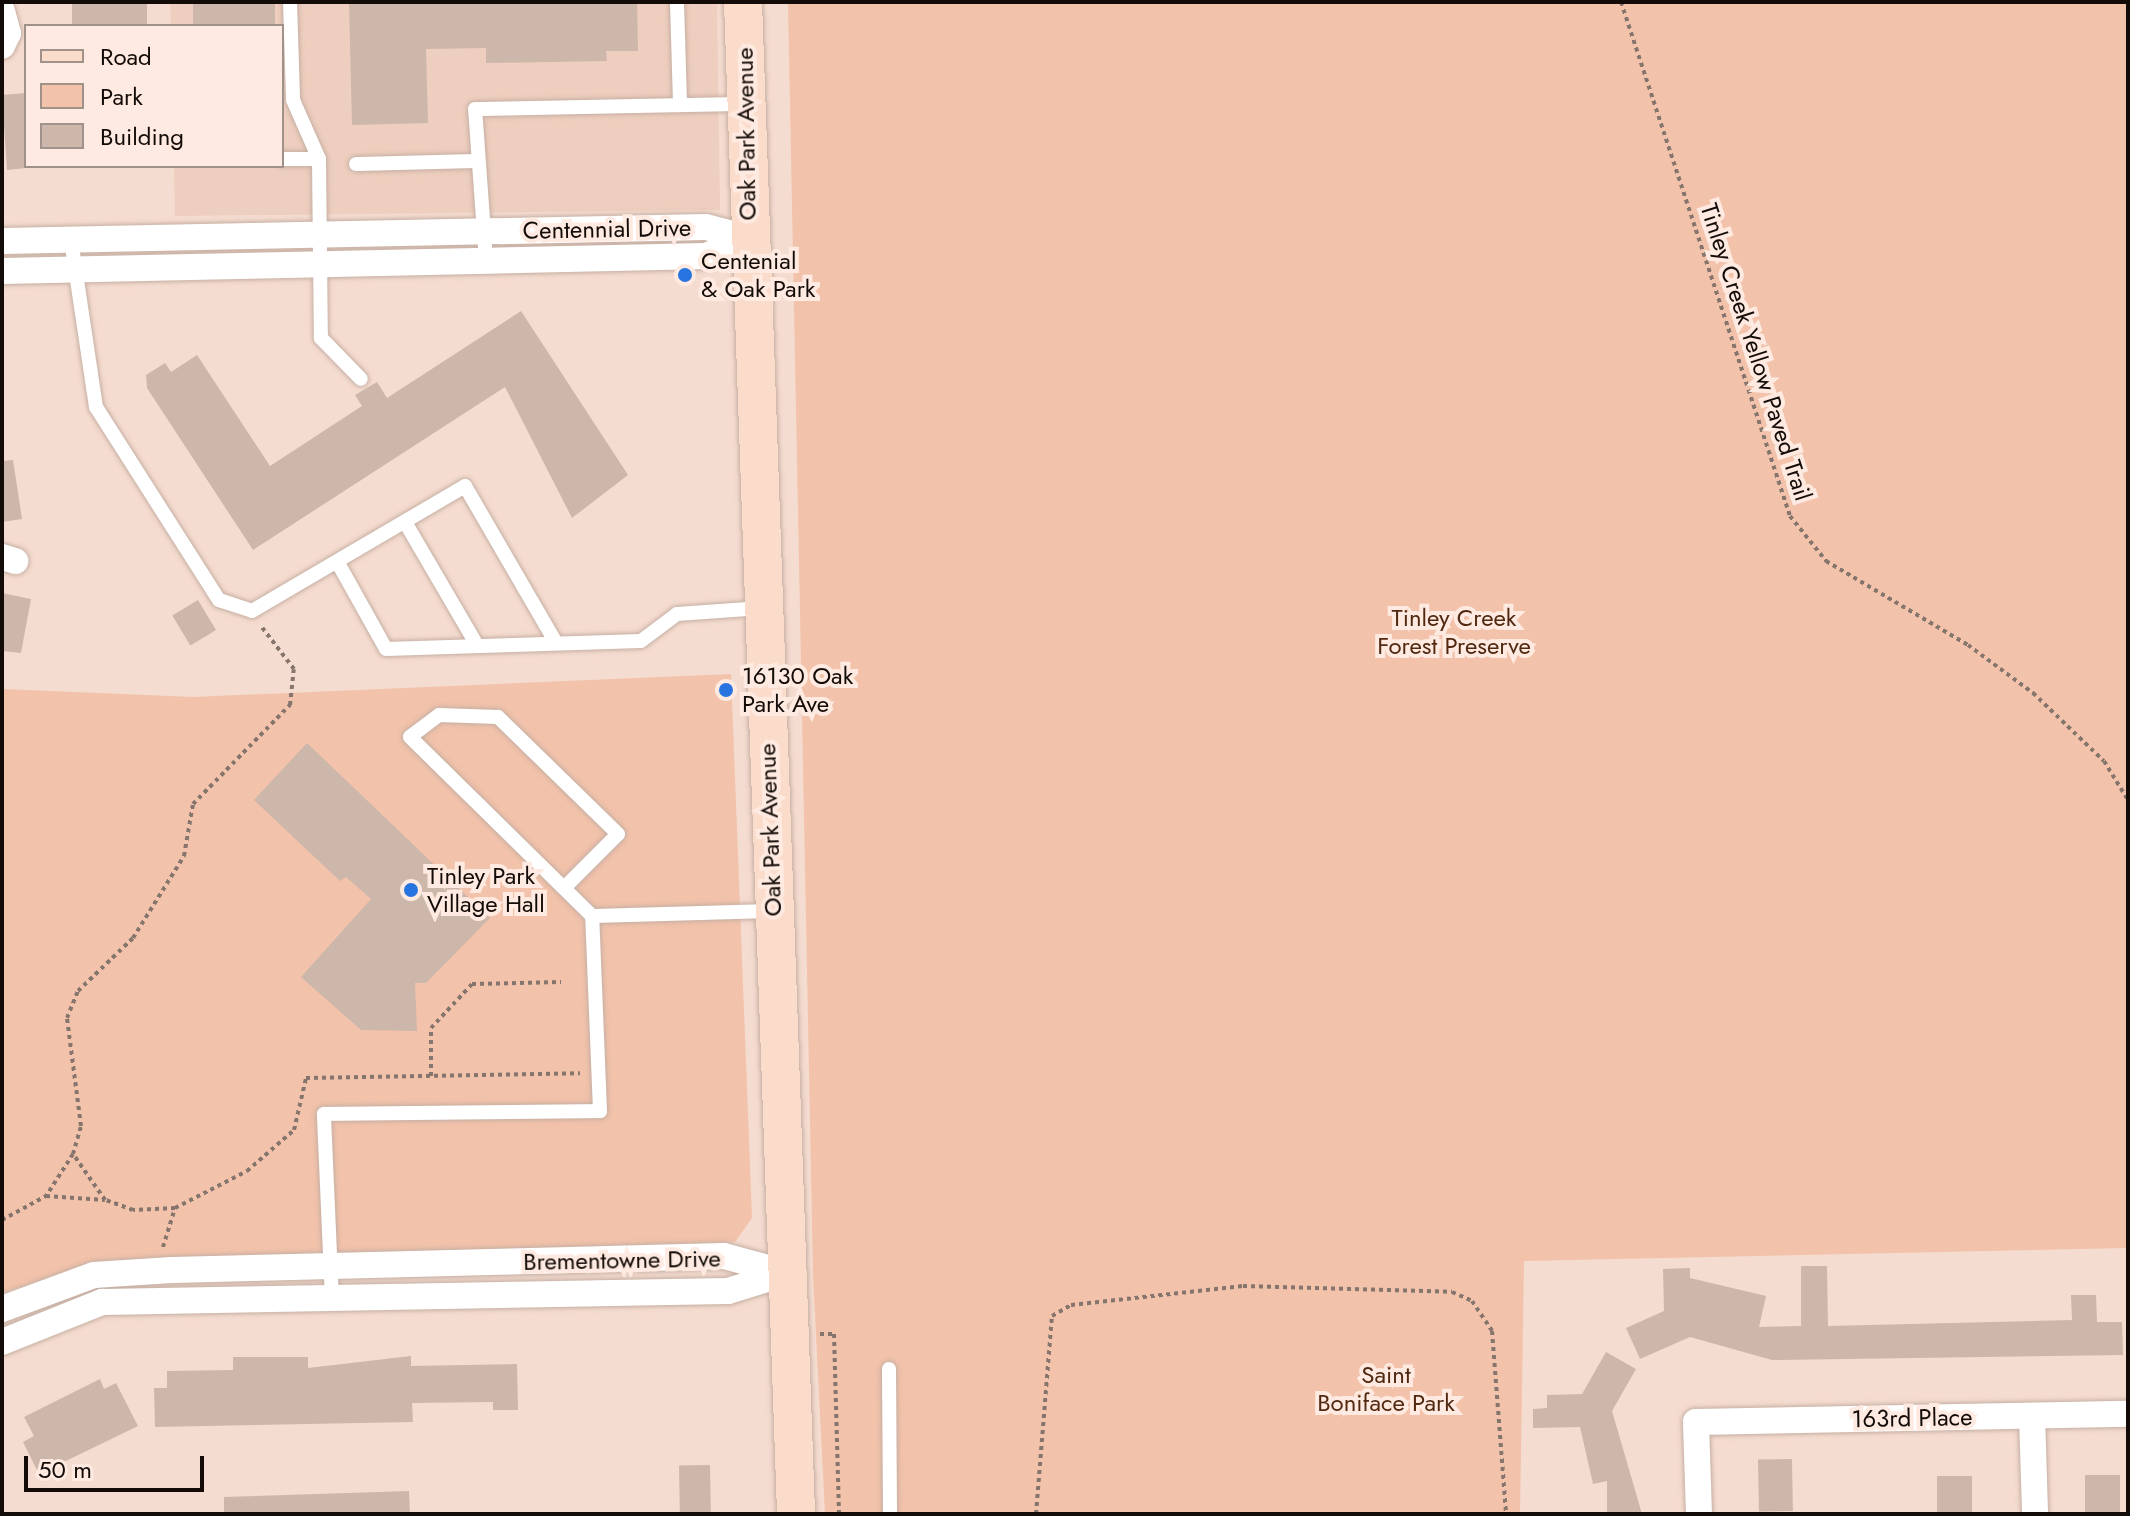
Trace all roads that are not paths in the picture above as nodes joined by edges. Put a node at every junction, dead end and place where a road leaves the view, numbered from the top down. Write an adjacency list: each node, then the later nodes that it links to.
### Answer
1 (290, 2): 6 (lane)
2 (677, 2): 8 (lane)
3 (743, 2): 7 (street, Oak Park Avenue)
4 (2, 11): 5 (street)
5 (2, 46)
6 (287, 101): 10 (lane)
7 (745, 104): 8 (lane); 15 (street, Oak Park Avenue)
8 (680, 105): 11 (lane)
9 (284, 159): 10 (lane)
10 (319, 159): 14 (lane)
11 (478, 161): 12 (lane); 13 (lane)
12 (356, 164)
13 (483, 232): 14 (street, Centennial Drive); 15 (street, Centennial Drive); 18 (lane)
14 (320, 235): 16 (street, Centennial Drive); 19 (lane)
15 (748, 238): 18 (street, Centennial Drive); 25 (street, Oak Park Avenue)
16 (71, 240): 17 (street, Centennial Drive); 20 (lane)
17 (2, 241)
18 (486, 261): 19 (street, Centennial Drive)
19 (320, 266): 20 (street, Centennial Drive); 22 (lane)
20 (74, 269): 21 (street, Centennial Drive); 24 (lane)
21 (2, 271)
22 (361, 379)
23 (405, 522): 24 (lane); 26 (lane); 27 (lane)
24 (338, 563): 27 (lane)
25 (762, 608): 26 (lane); 29 (street, Oak Park Avenue)
26 (556, 643): 27 (lane)
27 (477, 645)
28 (564, 888): 28 (lane); 30 (lane)
29 (773, 911): 30 (lane); 33 (street, Oak Park Avenue)
30 (592, 916): 31 (lane)
31 (330, 1267): 32 (street, Brementowne Drive); 33 (street, Brementowne Drive); 35 (lane)
32 (172, 1270): 34 (street); 36 (street, Brementowne Drive)
33 (787, 1273): 35 (street, Brementowne Drive); 41 (street, Oak Park Avenue)
34 (174, 1299): 35 (street, Brementowne Drive); 37 (street, Brementowne Drive)
35 (332, 1300)
36 (2, 1309)
37 (2, 1342)
38 (889, 1369): 42 (lane)
39 (2128, 1414): 40 (street, 163rd Place)
40 (2032, 1416): 43 (street, 163rd Place); 44 (street)
41 (796, 1514)
42 (890, 1514)
43 (1699, 1514)
44 (2035, 1514)

